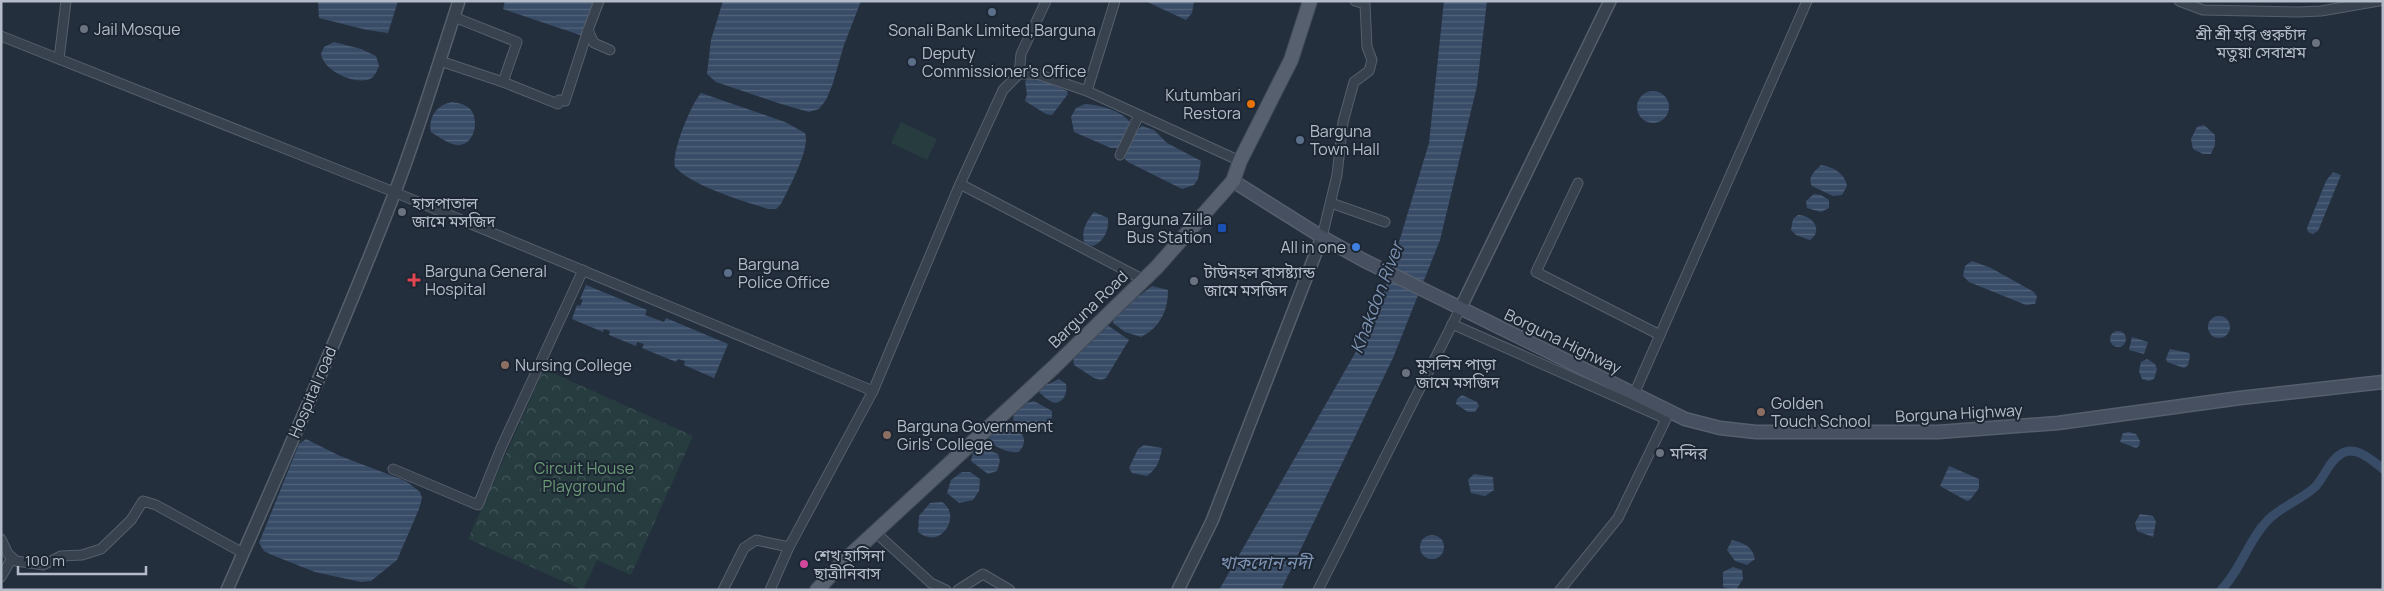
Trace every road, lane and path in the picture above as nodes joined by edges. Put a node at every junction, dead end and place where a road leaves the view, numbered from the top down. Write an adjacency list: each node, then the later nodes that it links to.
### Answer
1 (66, 1): 16 (street)
2 (459, 1): 12 (street, Hospital road)
3 (599, 1): 13 (street)
4 (1046, 1): 18 (street)
5 (1114, 1): 20 (street)
6 (1310, 1): 23 (main road, Barguna Road)
7 (1355, 1): 28 (street)
8 (1610, 1): 33 (street)
9 (1807, 1): 35 (street)
10 (2179, 1): 11 (street)
11 (2379, 1)
12 (454, 17): 17 (street, Hospital road); 19 (street)
13 (588, 30): 15 (street); 19 (street)
14 (1, 36): 16 (street)
15 (610, 50)
16 (59, 59): 27 (street)
17 (440, 61): 19 (street); 27 (street, Hospital road)
18 (1019, 74): 20 (street); 25 (street)
19 (503, 82)
20 (1087, 91): 21 (street)
21 (1138, 115): 22 (street); 23 (street)
22 (1120, 154)
23 (1240, 161): 24 (main road, Barguna Road)
24 (1233, 181): 30 (main road, Borguna Highway); 32 (main road, Barguna Road)
25 (960, 184): 32 (street); 37 (street)
26 (1578, 184): 35 (street)
27 (394, 192): 31 (street); 43 (street, Hospital road)
28 (1330, 203): 29 (street); 30 (street)
29 (1385, 222)
30 (1322, 237): 33 (main road, Borguna Highway); 53 (street)
31 (583, 270): 37 (street); 39 (street)
32 (1144, 280): 40 (main road, Barguna Road)
33 (1460, 309): 34 (street); 38 (main road, Borguna Highway)
34 (1452, 324): 54 (street); 55 (street)
35 (1660, 335): 38 (street)
36 (2383, 382): 38 (main road, Borguna Highway)
37 (873, 391): 42 (street)
38 (1634, 394)
39 (393, 469)
40 (875, 532): 49 (main road, Barguna Road); 50 (street)
41 (1, 539): 44 (street)
42 (789, 547): 47 (street); 48 (street)
43 (243, 553): 44 (street); 46 (street, Hospital road)
44 (12, 558): 45 (street)
45 (1, 577)
46 (226, 590)
47 (723, 590)
48 (770, 590)
49 (817, 590)
50 (946, 590)
51 (958, 590): 52 (street)
52 (1010, 590)
53 (1178, 590)
54 (1318, 590)
55 (1560, 590)

